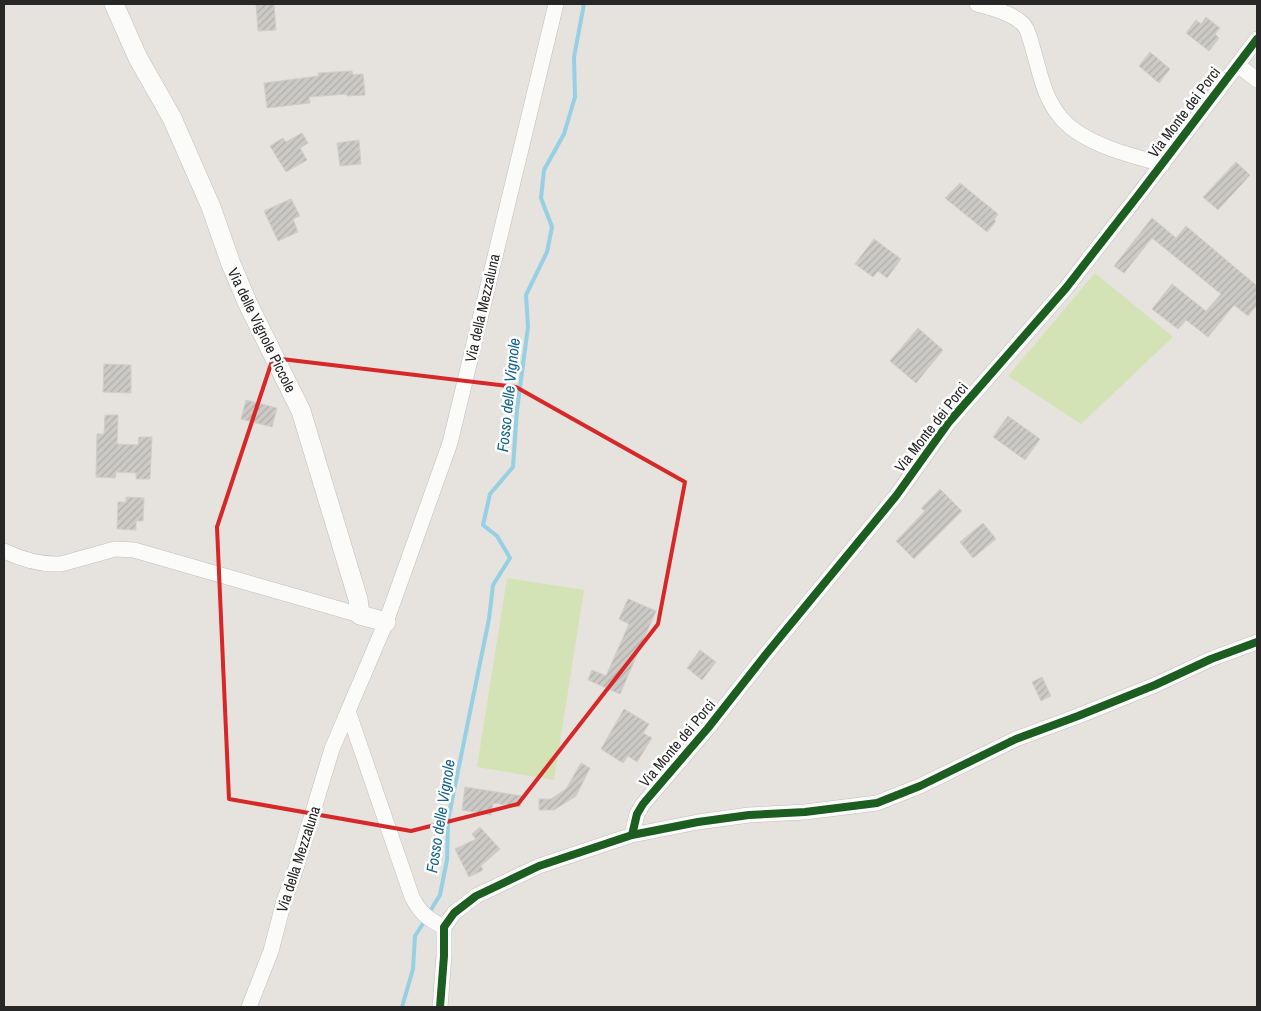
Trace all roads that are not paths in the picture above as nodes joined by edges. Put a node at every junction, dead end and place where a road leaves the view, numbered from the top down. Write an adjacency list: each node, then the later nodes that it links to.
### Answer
1 (114, 4): 10 (street, Via delle Vignole Piccole)
2 (556, 4): 9 (street, Via della Mezzaluna)
3 (977, 4): 7 (street)
4 (1257, 39): 5 (street, Via Monte dei Porci)
5 (1238, 65): 6 (street); 7 (street, Via Monte dei Porci)
6 (1257, 80)
7 (1163, 164): 13 (street, Via Monte dei Porci)
8 (4, 551): 10 (street)
9 (389, 614): 10 (street); 12 (street, Via della Mezzaluna)
10 (360, 615)
11 (1257, 642): 13 (street)
12 (348, 711): 14 (street); 15 (street, Via della Mezzaluna)
13 (632, 835): 14 (street)
14 (444, 927): 16 (street)
15 (249, 1007)
16 (440, 1007)

